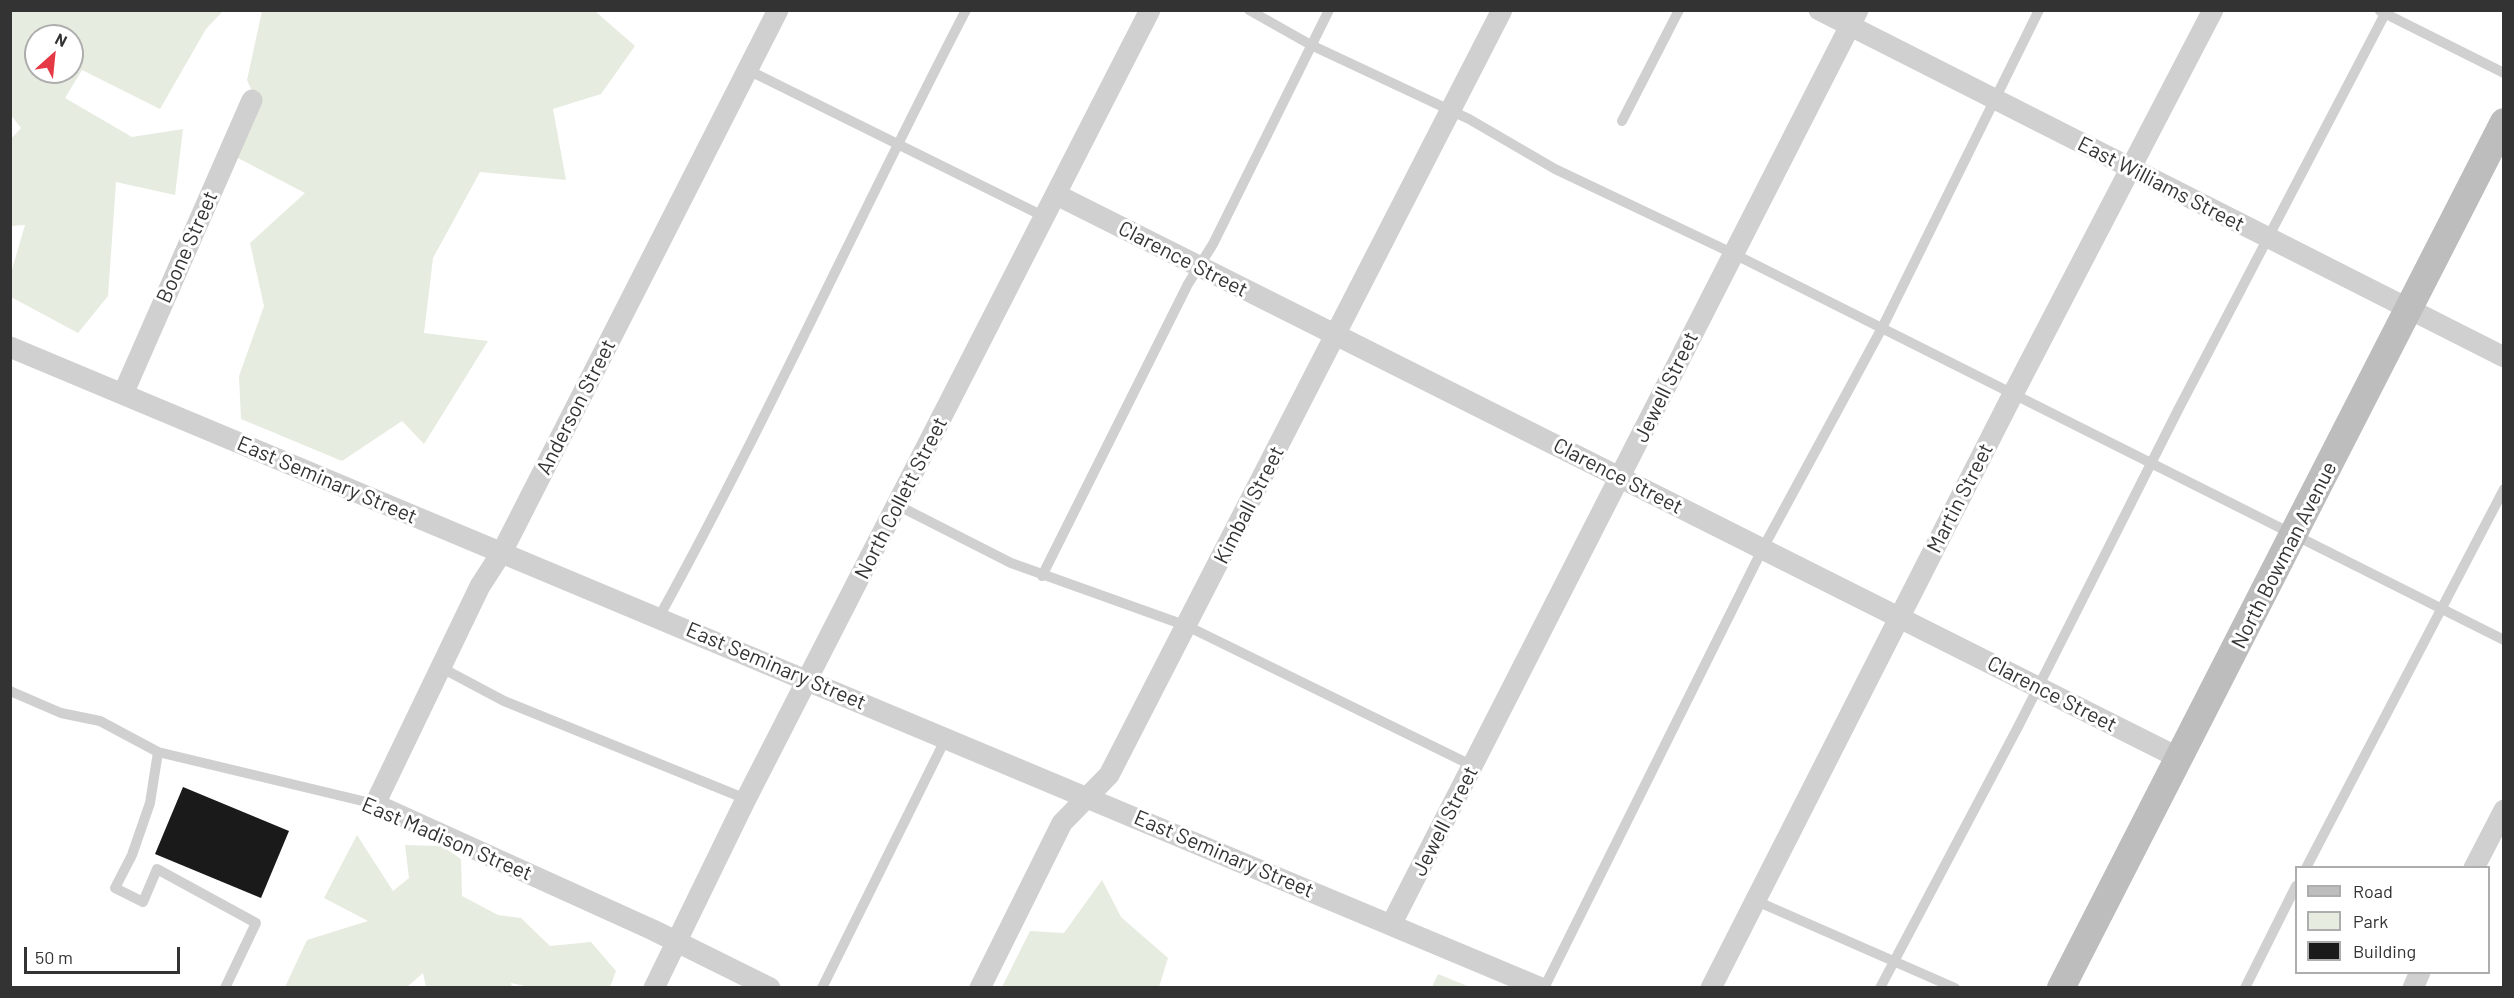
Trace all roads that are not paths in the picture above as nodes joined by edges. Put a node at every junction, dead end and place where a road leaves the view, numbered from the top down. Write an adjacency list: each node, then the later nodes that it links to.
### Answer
1 (778, 10): 14 (street, Anderson Street)
2 (966, 10): 21 (lane)
3 (1150, 10): 23 (street, North Collett Street)
4 (1249, 10): 13 (lane)
5 (1329, 10): 13 (lane)
6 (1502, 10): 18 (street, Kimball Street)
7 (1679, 10): 19 (lane)
8 (1818, 10): 12 (street, East Williams Street)
9 (2039, 10): 17 (lane)
10 (2213, 10): 22 (street, Martin Street)
11 (2384, 11): 15 (lane); 25 (lane)
12 (1854, 18): 17 (street, East Williams Street); 26 (street, Jewell Street)
13 (1311, 45): 18 (lane); 27 (lane)
14 (748, 70): 21 (lane); 41 (street, Anderson Street)
15 (2504, 73)
16 (252, 100): 33 (street, Boone Street)
17 (1994, 100): 22 (street, East Williams Street); 29 (lane)
18 (1451, 110): 26 (lane); 30 (street, Kimball Street)
19 (1622, 121)
20 (2504, 122): 28 (street, North Bowman Avenue)
21 (897, 144): 24 (lane); 44 (lane)
22 (2130, 169): 25 (street, East Williams Street); 34 (street, Martin Street)
23 (1057, 195): 24 (street, North Collett Street); 27 (street, Clarence Street)
24 (1046, 217): 38 (street, North Collett Street)
25 (2269, 239): 28 (street, East Williams Street); 35 (lane)
26 (1732, 253): 29 (lane); 36 (street, Jewell Street)
27 (1197, 266): 30 (street, Clarence Street); 42 (lane)
28 (2409, 310): 32 (street, East Williams Street); 39 (street, North Bowman Avenue)
29 (1882, 328): 34 (lane); 40 (lane)
30 (1336, 335): 36 (street, Clarence Street); 46 (street, Kimball Street)
31 (10, 347): 33 (street, East Seminary Street)
32 (2504, 357)
33 (123, 394): 41 (street, East Seminary Street)
34 (2013, 394): 35 (lane); 45 (street, Martin Street)
35 (2151, 463): 39 (lane); 50 (lane)
36 (1622, 477): 40 (street, Clarence Street); 55 (street, Jewell Street)
37 (2504, 489): 43 (lane)
38 (897, 506): 42 (lane); 49 (street, North Collett Street)
39 (2294, 535): 43 (lane); 54 (street, North Bowman Avenue)
40 (1763, 548): 45 (street, Clarence Street); 72 (lane)
41 (502, 552): 44 (street, East Seminary Street); 48 (street, Anderson Street)
42 (1042, 576): 46 (lane)
43 (2442, 609): 47 (lane); 60 (lane)
44 (658, 617): 49 (street, East Seminary Street)
45 (1899, 617): 50 (street, Clarence Street); 63 (street, Martin Street)
46 (1187, 626): 55 (lane); 56 (street, Kimball Street)
47 (2504, 640)
48 (440, 667): 57 (lane); 58 (street, Anderson Street)
49 (807, 680): 52 (street, East Seminary Street); 57 (street, North Collett Street)
50 (2038, 687): 54 (street, Clarence Street); 66 (lane)
51 (10, 691): 53 (lane, East Madison Street)
52 (946, 738): 56 (street, East Seminary Street); 70 (lane)
53 (158, 752): 58 (lane, East Madison Street); 67 (lane)
54 (2179, 758): 76 (street, North Bowman Avenue)
55 (1473, 766): 64 (street, Jewell Street)
56 (1088, 797): 64 (street, East Seminary Street); 71 (street, Kimball Street)
57 (746, 799): 65 (street, North Collett Street)
58 (375, 804): 65 (street, East Madison Street)
59 (2504, 810): 61 (street)
60 (2307, 866)
61 (2475, 866)
62 (2295, 888): 77 (lane)
63 (1754, 900): 66 (lane); 73 (street, Martin Street)
64 (1391, 925): 72 (street, East Seminary Street)
65 (677, 941): 68 (street, North Collett Street); 69 (street, East Madison Street)
66 (1893, 961): 74 (lane); 75 (lane)
67 (225, 987)
68 (654, 987)
69 (770, 987)
70 (822, 987)
71 (980, 987)
72 (1543, 987)
73 (1711, 987)
74 (1880, 987)
75 (1955, 987)
76 (2061, 987)
77 (2245, 987)

